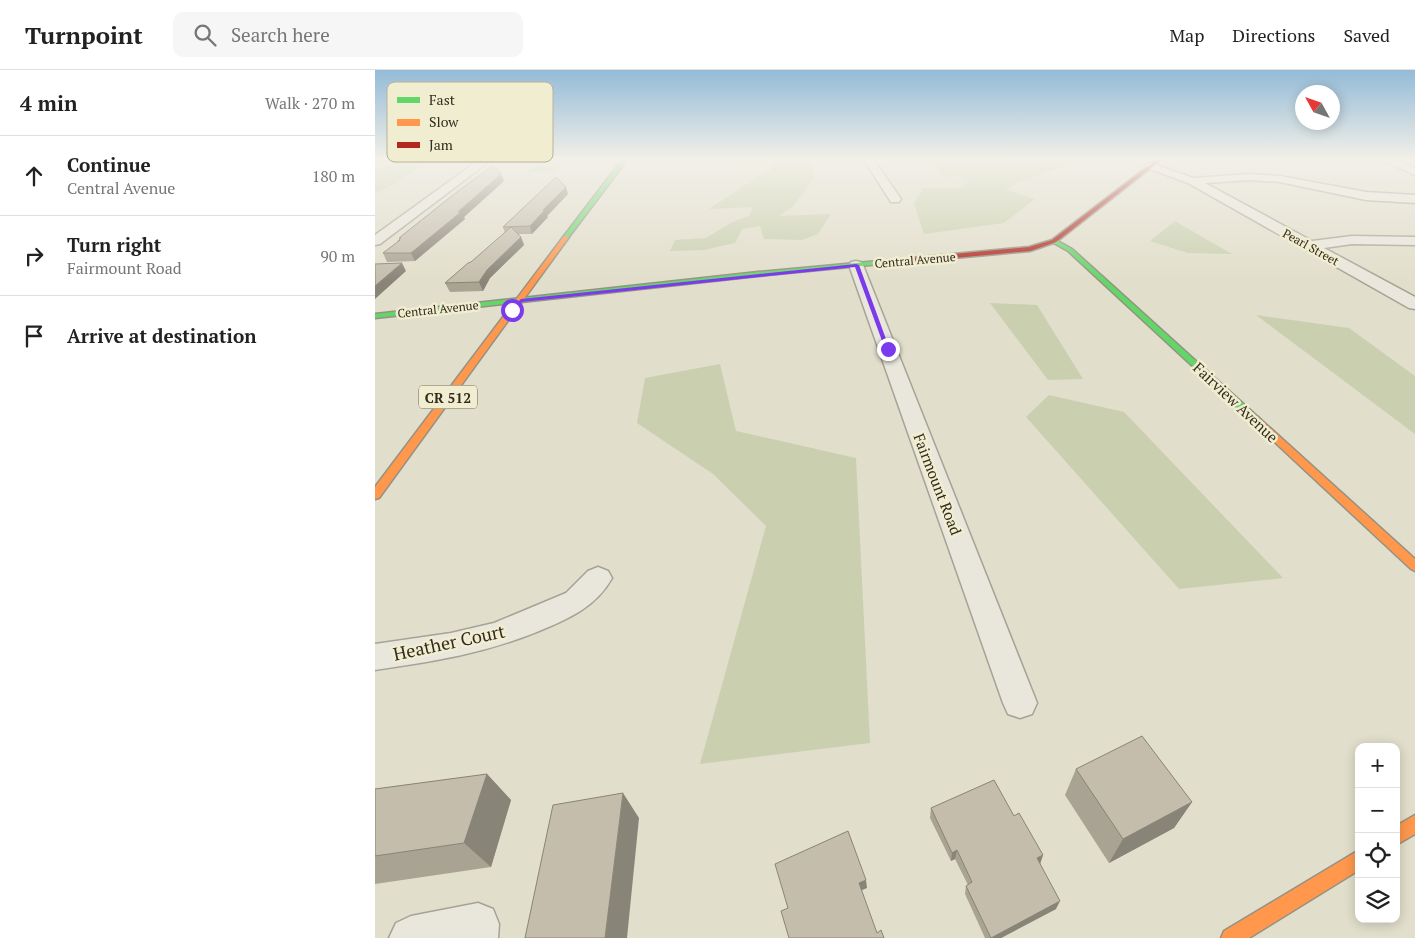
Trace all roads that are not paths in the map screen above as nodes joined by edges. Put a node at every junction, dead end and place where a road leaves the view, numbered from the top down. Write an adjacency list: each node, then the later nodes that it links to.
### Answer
1 (431, 201): 7 (street)
2 (594, 201): 10 (street, CR 512)
3 (1106, 201): 5 (street, Central Avenue)
4 (1227, 201): 8 (street, Pearl Street)
5 (1054, 241): 9 (street, Central Avenue); 14 (street, Fairview Avenue)
6 (1415, 241): 8 (street)
7 (375, 242)
8 (1309, 246): 11 (street, Pearl Street)
9 (856, 265): 10 (street, Central Avenue); 17 (street, Fairmount Road)
10 (521, 300): 12 (street, Central Avenue); 13 (street, CR 512)
11 (1415, 304)
12 (375, 316)
13 (375, 495)
14 (1415, 566)
15 (598, 578): 16 (street, Heather Court)
16 (375, 657)
17 (1020, 703)
18 (1415, 824): 19 (street)
19 (1400, 833)
20 (1355, 861): 23 (street)
21 (411, 938): 22 (street)
22 (476, 938)
23 (1231, 938)

